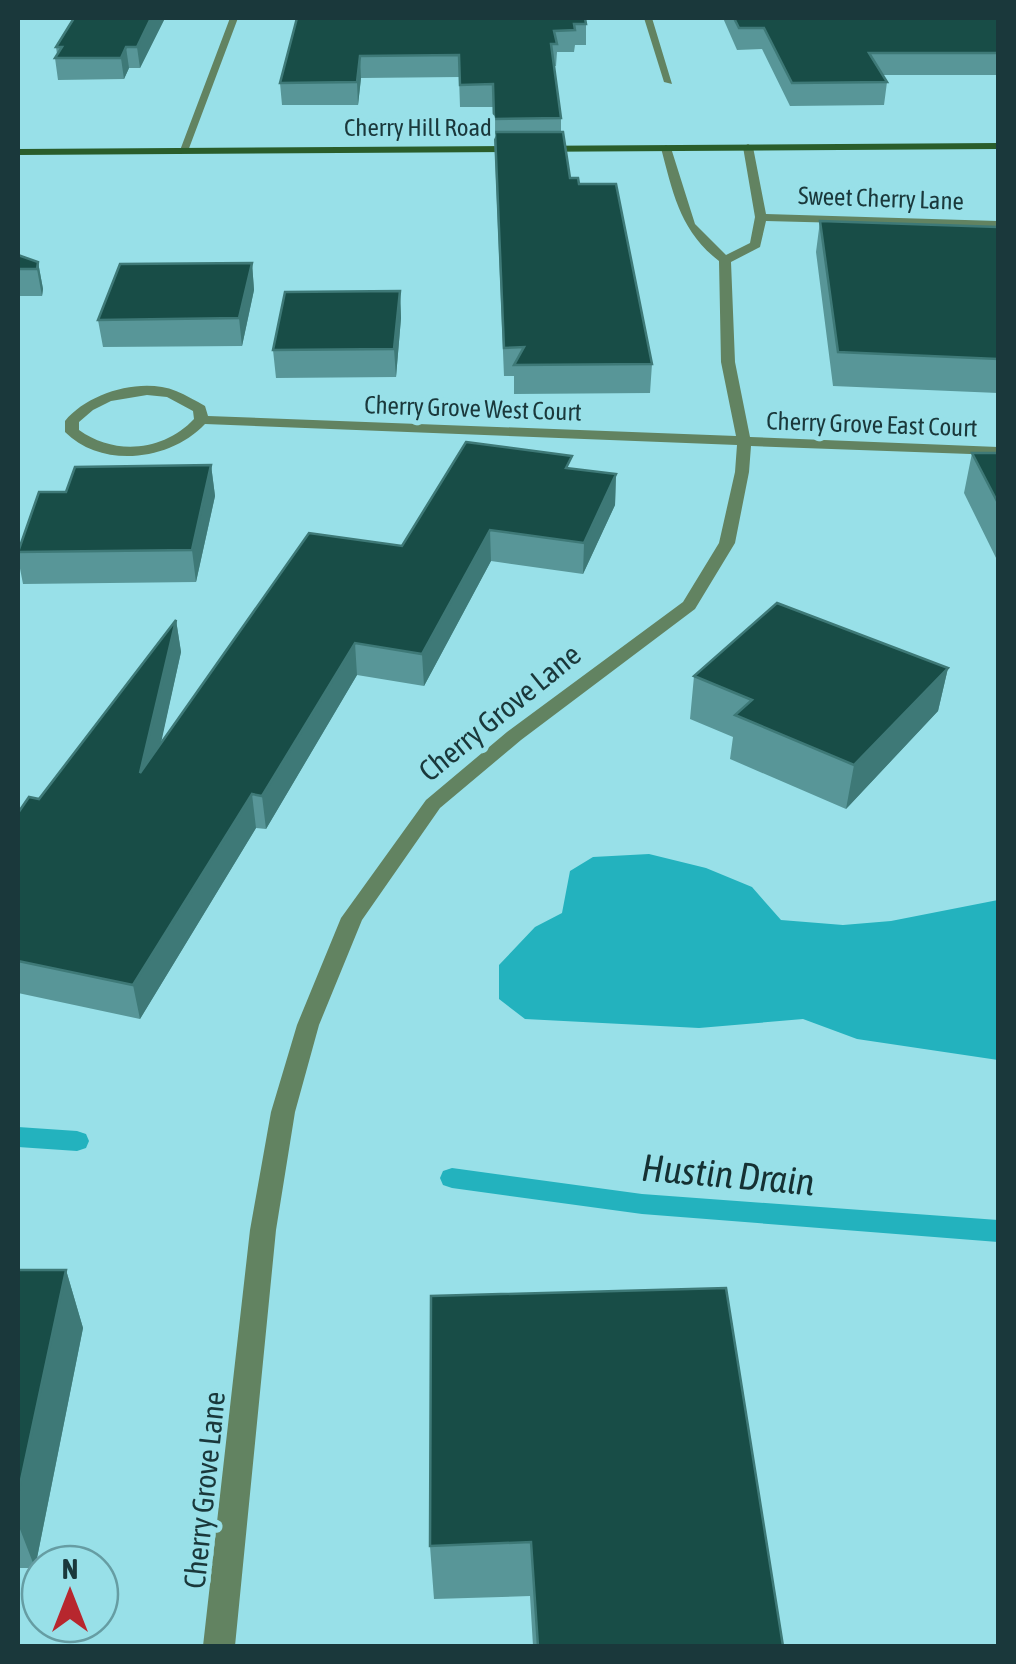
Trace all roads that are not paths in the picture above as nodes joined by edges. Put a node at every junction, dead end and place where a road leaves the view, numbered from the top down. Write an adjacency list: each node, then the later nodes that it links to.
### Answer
1 (234, 18): 7 (street)
2 (648, 18): 3 (street)
3 (669, 82)
4 (998, 146): 5 (main road, Cherry Hill Road)
5 (748, 147): 6 (main road, Cherry Hill Road); 9 (street)
6 (666, 148): 7 (main road, Cherry Hill Road); 11 (street)
7 (183, 151): 8 (main road, Cherry Hill Road)
8 (18, 152)
9 (761, 216): 10 (street, Sweet Cherry Lane); 11 (street)
10 (998, 224)
11 (725, 260): 13 (street, Cherry Grove Lane)
12 (201, 420): 12 (street); 13 (street, Cherry Grove West Court)
13 (744, 442): 14 (street, Cherry Grove East Court); 15 (street, Cherry Grove Lane)
14 (998, 451)
15 (219, 1646)

